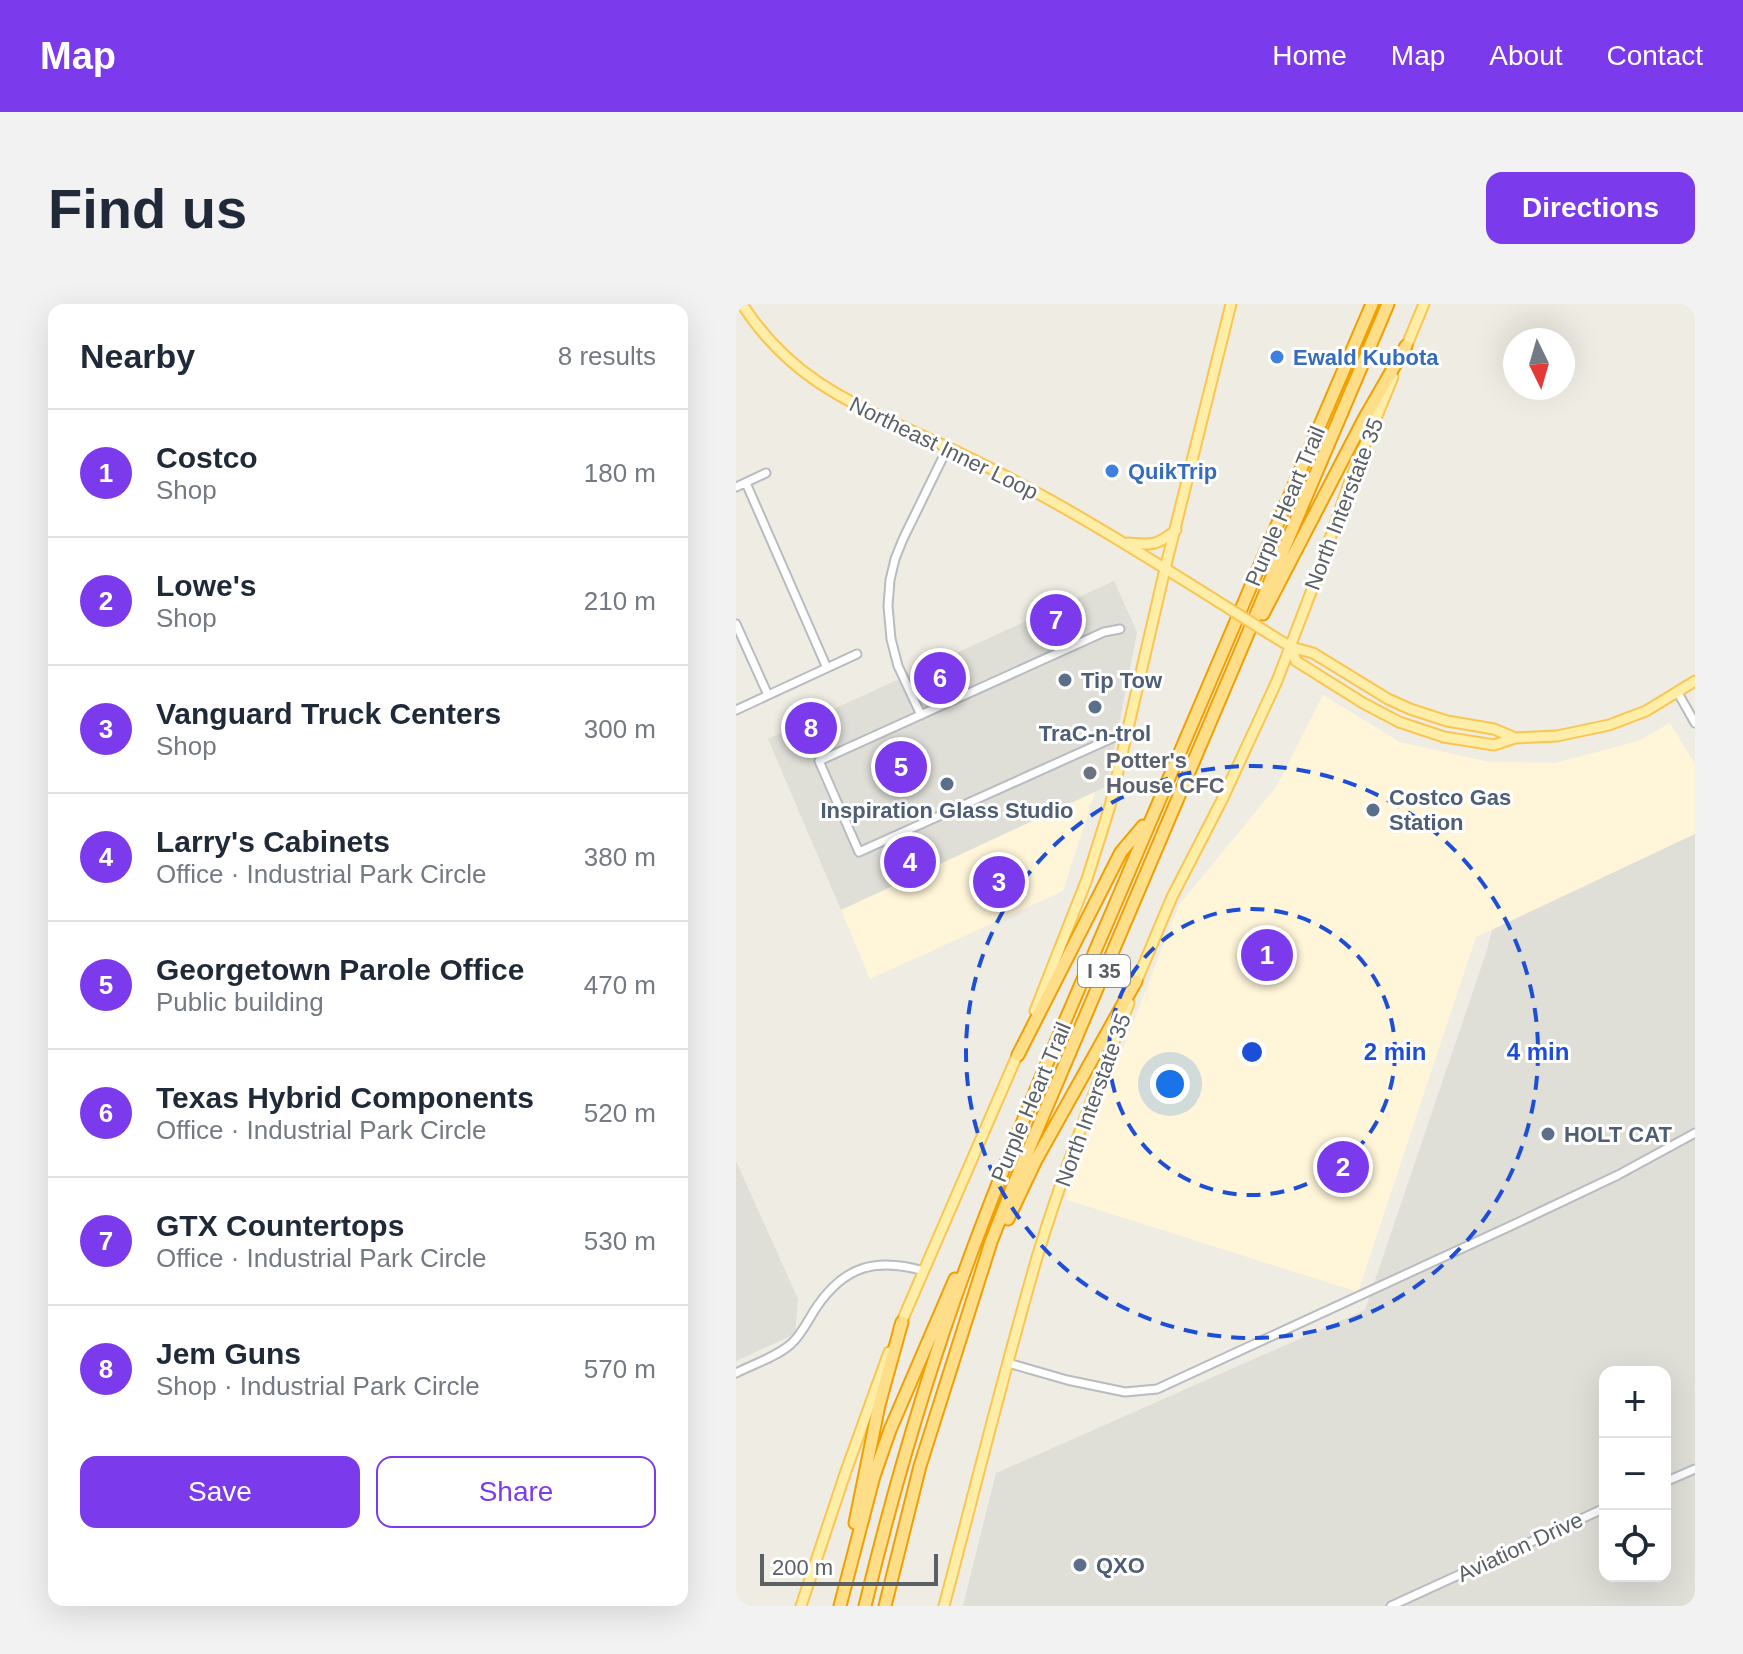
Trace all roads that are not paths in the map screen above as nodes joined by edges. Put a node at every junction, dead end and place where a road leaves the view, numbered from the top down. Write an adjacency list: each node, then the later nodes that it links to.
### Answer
1 (742, 304): 7 (main road, Northeast Inner Loop)
2 (1231, 304): 11 (main road)
3 (1372, 304): 30 (highway, Purple Heart Trail / I 35)
4 (1388, 304): 18 (highway, Purple Heart Trail / I 35)
5 (1424, 304): 6 (main road, North Interstate 35)
6 (1406, 346): 16 (main road, North Interstate 35); 18 (highway)
7 (948, 447): 12 (main road, Northeast Inner Loop); 26 (street)
8 (766, 473): 9 (street)
9 (746, 483): 10 (street); 20 (street)
10 (736, 487)
11 (1176, 530): 12 (main road); 13 (main road)
12 (1124, 543): 13 (main road, Northeast Inner Loop)
13 (1165, 569): 16 (main road, Northeast Inner Loop, bridge); 28 (main road)
14 (736, 624): 24 (street)
15 (1120, 629): 26 (street)
16 (1291, 647): 19 (main road); 21 (main road, North Interstate 35); 29 (main road)
17 (857, 654): 20 (street)
18 (1238, 655): 36 (highway, Purple Heart Trail / I 35)
19 (1306, 667): 21 (main road); 29 (main road)
20 (827, 668): 24 (street)
21 (1277, 681): 31 (main road, North Interstate 35)
22 (1695, 681): 23 (main road)
23 (1678, 693): 27 (street); 29 (main road)
24 (768, 695): 25 (street)
25 (736, 710)
26 (921, 715): 28 (street)
27 (1695, 723)
28 (1128, 731): 32 (main road)
29 (1515, 738)
30 (1152, 817): 32 (highway); 34 (highway, Purple Heart Trail / I 35)
31 (1136, 981): 36 (highway); 38 (main road, North Interstate 35)
32 (1018, 1055): 35 (main road)
33 (1695, 1133): 38 (street)
34 (978, 1233): 43 (highway); 45 (highway, Purple Heart Trail / I 35)
35 (924, 1271): 37 (main road); 39 (street)
36 (977, 1289): 46 (highway, Purple Heart Trail / I 35)
37 (902, 1322): 43 (highway); 44 (main road)
38 (1008, 1363): 47 (main road, North Interstate 35)
39 (736, 1373)
40 (1695, 1469): 41 (street)
41 (1671, 1479)
42 (1601, 1510): 48 (street, Aviation Drive)
43 (841, 1601)
44 (801, 1606)
45 (865, 1606)
46 (885, 1606)
47 (944, 1606)
48 (1391, 1606)

